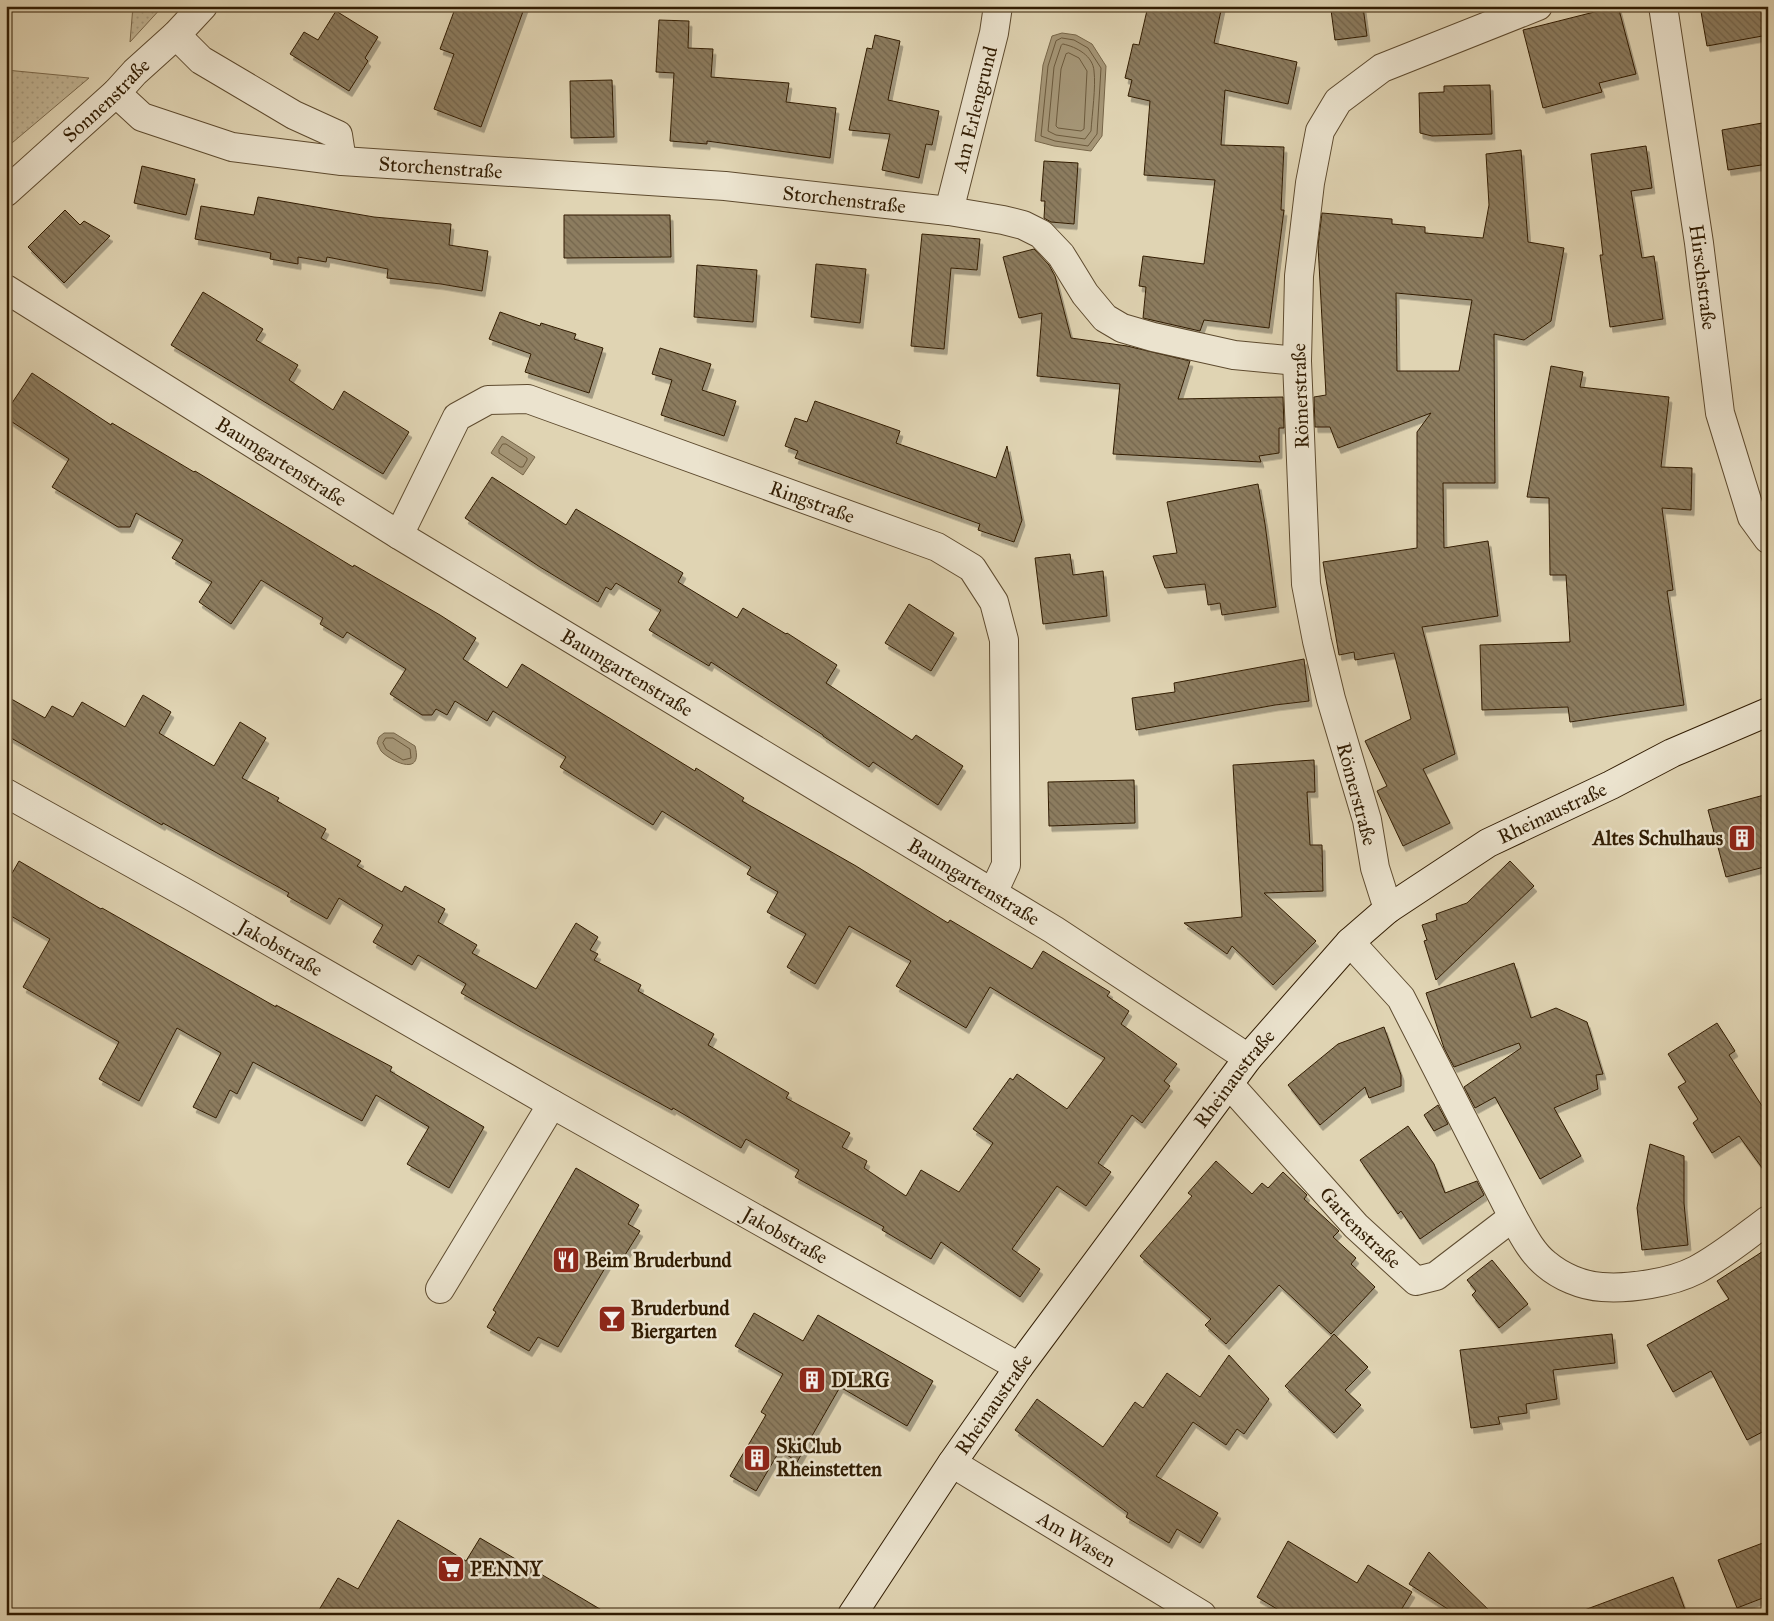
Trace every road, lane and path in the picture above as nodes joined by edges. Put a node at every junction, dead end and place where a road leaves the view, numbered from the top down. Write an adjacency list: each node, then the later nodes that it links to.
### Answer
1 (203, 6): 5 (street, Sonnenstraße)
2 (998, 6): 9 (street, Am Erlengrund)
3 (1538, 6): 11 (street, Römerstraße)
4 (1663, 6): 13 (street, Hirschstraße)
5 (176, 35): 6 (street, Sonnenstraße); 7 (street)
6 (116, 93): 7 (street, Storchenstraße); 8 (street, Sonnenstraße)
7 (342, 161): 9 (street, Storchenstraße)
8 (6, 192)
9 (949, 211): 11 (street, Storchenstraße)
10 (6, 289): 12 (street, Baumgartenstraße)
11 (1297, 361): 17 (street, Römerstraße)
12 (399, 535): 16 (street, Baumgartenstraße); 16 (street, Ringstraße)
13 (1768, 538)
14 (1768, 712): 17 (street, Rheinaustraße)
15 (6, 793): 21 (street, Jakobstraße)
16 (993, 893): 19 (street, Baumgartenstraße)
17 (1388, 909): 18 (street, Rheinaustraße)
18 (1350, 942): 19 (street, Rheinaustraße); 22 (street)
19 (1248, 1058): 20 (street, Rheinaustraße)
20 (1229, 1084): 22 (street, Gartenstraße); 25 (street, Rheinaustraße)
21 (552, 1104): 24 (street); 25 (street, Jakobstraße)
22 (1513, 1217): 23 (street)
23 (1768, 1220)
24 (440, 1289)
25 (1019, 1367): 26 (street, Rheinaustraße)
26 (952, 1463): 27 (street, Rheinaustraße); 28 (street, Am Wasen)
27 (852, 1615)
28 (1202, 1615)

